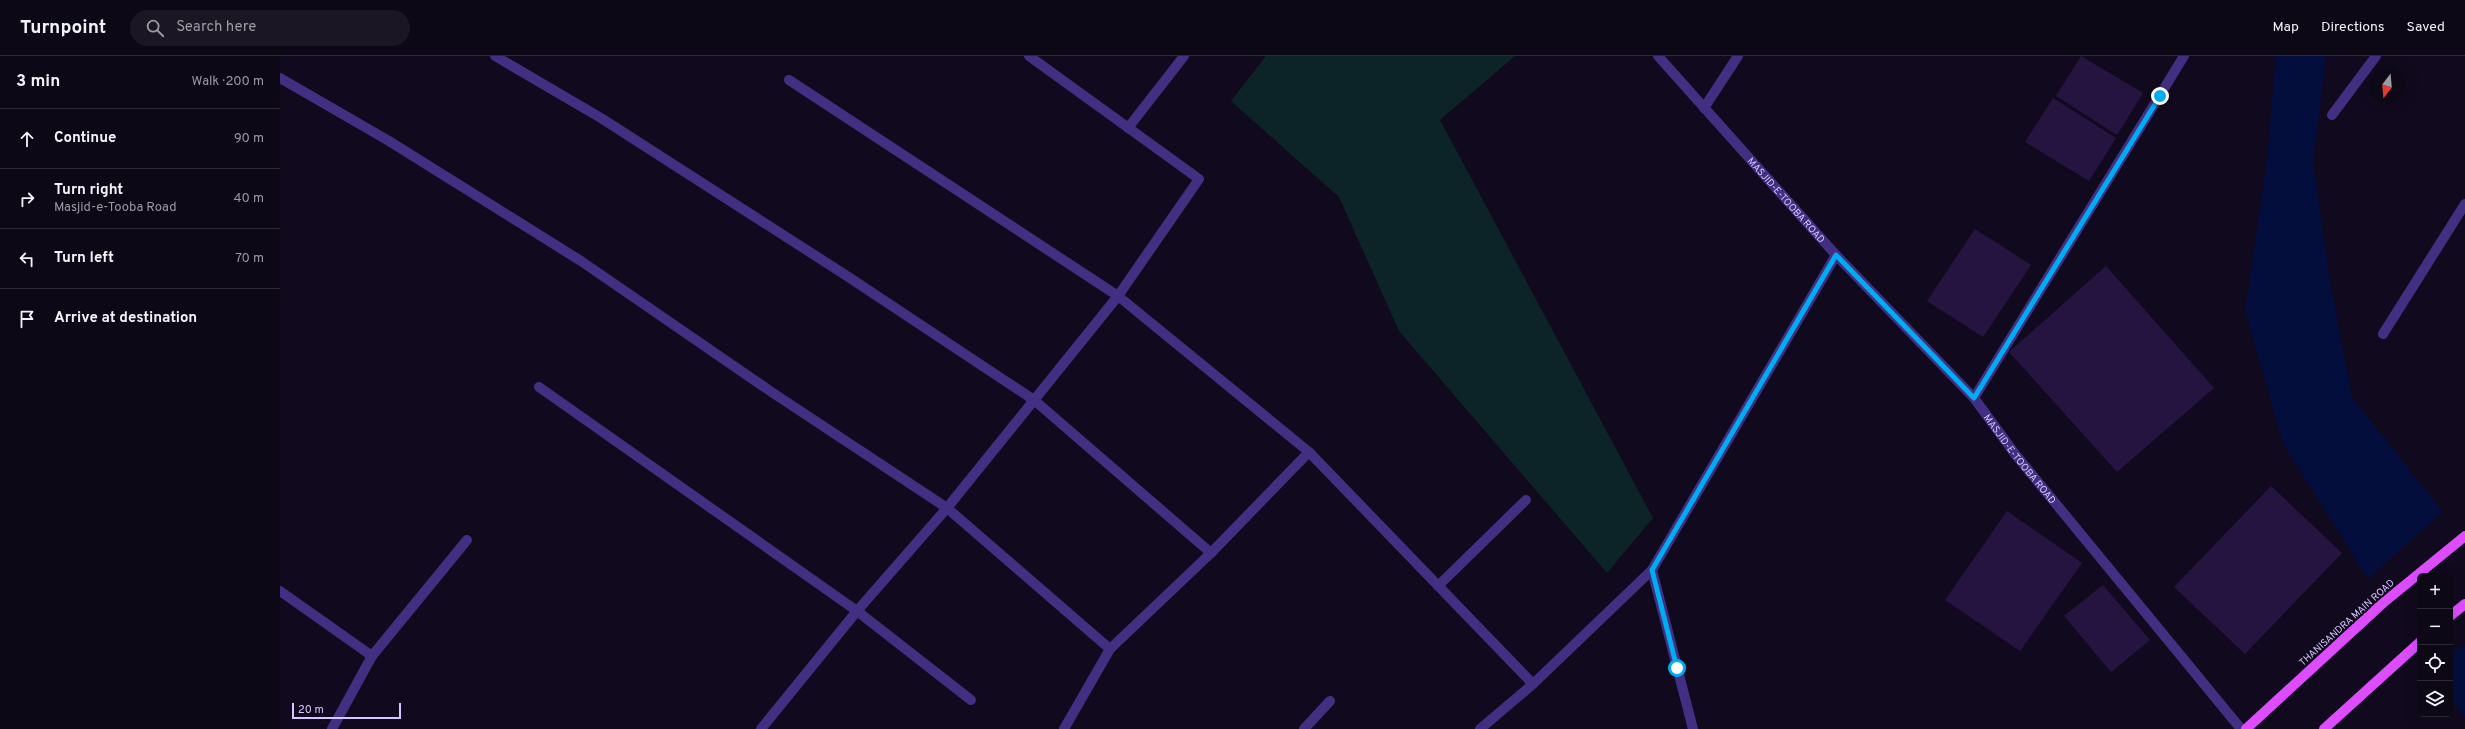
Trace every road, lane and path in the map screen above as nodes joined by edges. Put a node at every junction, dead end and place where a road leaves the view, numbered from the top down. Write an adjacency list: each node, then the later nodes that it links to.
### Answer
1 (495, 56): 19 (street)
2 (1029, 56): 12 (street)
3 (1184, 56): 12 (street)
4 (1658, 56): 10 (street, MASJID-E-TOOBA ROAD)
5 (1738, 56): 10 (street)
6 (2184, 56): 18 (street)
7 (2376, 56): 11 (street)
8 (280, 78): 22 (street)
9 (789, 80): 15 (street)
10 (1704, 108): 14 (street, MASJID-E-TOOBA ROAD)
11 (2332, 115)
12 (1128, 128): 15 (street)
13 (2465, 204): 16 (street)
14 (1836, 255): 18 (street, MASJID-E-TOOBA ROAD); 26 (street)
15 (1118, 296): 19 (street); 20 (street)
16 (2383, 334)
17 (540, 387): 30 (street)
18 (1974, 398): 44 (street, MASJID-E-TOOBA ROAD)
19 (1034, 400): 22 (street); 25 (street)
20 (1309, 452): 25 (street); 27 (street)
21 (1526, 500): 27 (street)
22 (947, 508): 30 (street); 33 (street)
23 (2465, 536): 45 (main road, THANISANDRA MAIN ROAD)
24 (467, 540): 34 (street)
25 (1211, 553): 33 (street)
26 (1652, 570): 35 (street); 43 (street)
27 (1438, 586): 35 (street)
28 (280, 591): 34 (street)
29 (2465, 604): 31 (main road)
30 (857, 612): 36 (street); 40 (street)
31 (2453, 614)
32 (2416, 645): 46 (main road)
33 (1110, 649): 41 (street)
34 (372, 656): 39 (street)
35 (1533, 684): 38 (street)
36 (971, 700)
37 (1330, 701): 42 (street)
38 (1481, 728)
39 (332, 729)
40 (761, 729)
41 (1064, 729)
42 (1304, 729)
43 (1693, 729)
44 (2241, 729)
45 (2246, 729)
46 (2324, 729)

